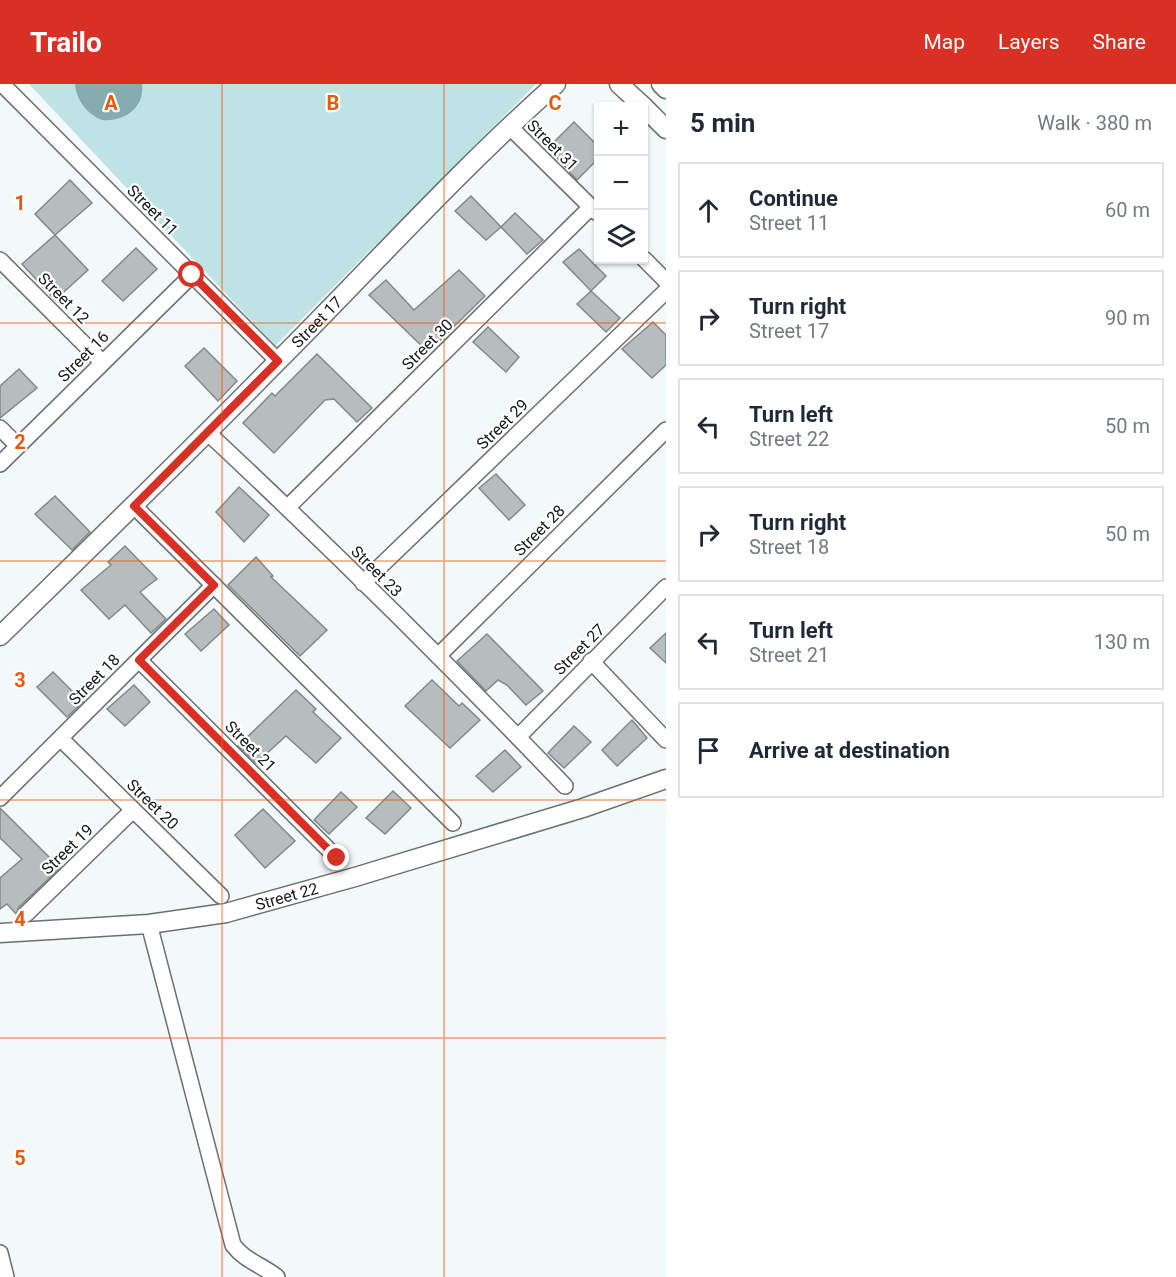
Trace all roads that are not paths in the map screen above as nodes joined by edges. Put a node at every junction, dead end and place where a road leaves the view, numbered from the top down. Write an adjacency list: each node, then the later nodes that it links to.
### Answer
1 (2, 84): 14 (street, Street 11)
2 (556, 84): 8 (street, Street 17)
3 (619, 84): 6 (street)
4 (661, 84): 5 (street)
5 (666, 89)
6 (638, 102)
7 (648, 112): 9 (street)
8 (509, 126): 10 (street, Street 31); 17 (street, Street 17)
9 (666, 129)
10 (594, 210)
11 (594, 212): 25 (street, Street 30)
12 (0, 260): 18 (street, Street 12)
13 (648, 262): 15 (street)
14 (192, 275): 17 (street, Street 11); 18 (street, Street 16)
15 (666, 280)
16 (666, 291): 26 (street, Street 29)
17 (278, 361): 21 (street, Street 17)
18 (102, 362): 22 (street, Street 16)
19 (0, 428): 22 (street)
20 (666, 430): 30 (street, Street 28)
21 (207, 432): 24 (street, Street 17); 25 (street, Street 23)
22 (18, 446): 23 (street, Street 16)
23 (0, 464)
24 (134, 506): 27 (street); 29 (street, Street 17)
25 (288, 507): 26 (street, Street 23)
26 (363, 583): 30 (street, Street 23)
27 (214, 585): 31 (street, Street 18); 40 (street)
28 (666, 587): 32 (street, Street 27)
29 (0, 636)
30 (438, 656): 33 (street, Street 23)
31 (139, 660): 34 (street, Street 18); 41 (street, Street 21)
32 (591, 661): 33 (street, Street 27); 35 (street)
33 (518, 737): 37 (street, Street 23)
34 (61, 739): 38 (street, Street 18); 39 (street, Street 20)
35 (666, 740)
36 (666, 778): 44 (street, Street 22)
37 (566, 786)
38 (0, 798)
39 (134, 810): 42 (street, Street 20); 43 (street, Street 19)
40 (453, 823)
41 (337, 858)
42 (221, 896)
43 (26, 914)
44 (148, 924): 45 (street, Street 22); 48 (street)
45 (0, 933)
46 (0, 1252): 47 (street)
47 (6, 1277)
48 (277, 1277)

